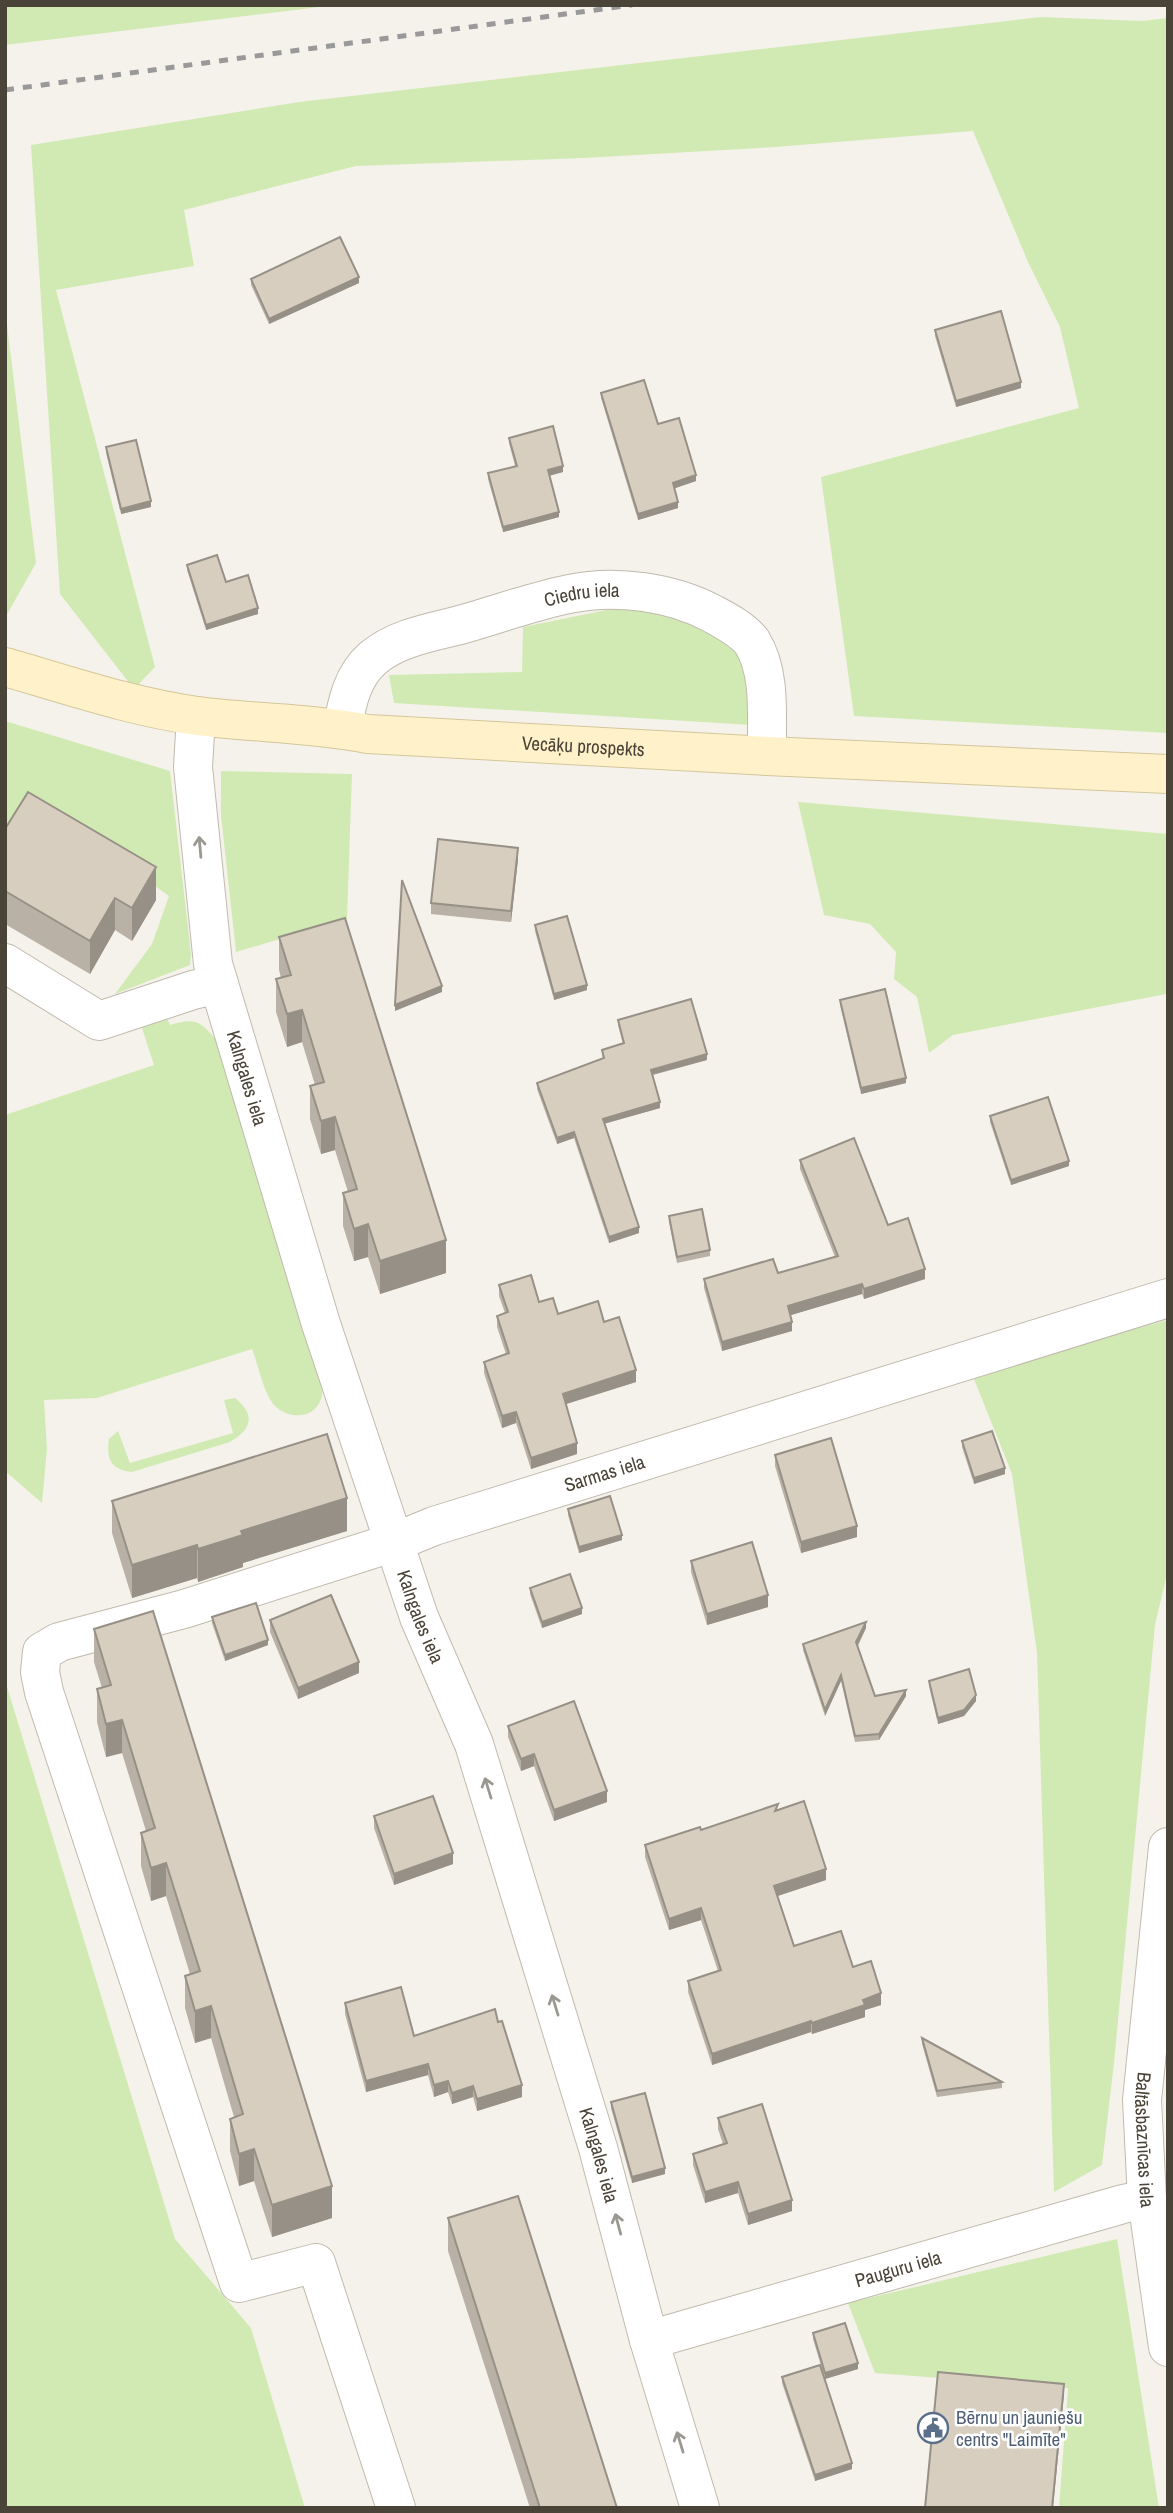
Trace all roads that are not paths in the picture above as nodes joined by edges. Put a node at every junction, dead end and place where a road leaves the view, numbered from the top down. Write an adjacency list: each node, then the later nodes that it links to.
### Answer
1 (5, 667): 2 (main road, Vecāķu prospekts)
2 (196, 716): 3 (main road, Vecāķu prospekts); 7 (street, Kalngales iela, one-way to 2)
3 (342, 729): 4 (main road, Vecāķu prospekts); 4 (street, Ciedru iela)
4 (767, 756): 5 (main road, Vecāķu prospekts)
5 (1168, 774)
6 (5, 963): 7 (street)
7 (219, 984): 9 (street, Kalngales iela)
8 (1168, 1298): 9 (street, Sarmas iela)
9 (395, 1542): 12 (street, Kalngales iela, one-way to 9); 14 (street, Sarmas iela)
10 (1168, 1847): 11 (street, Baltāsbaznīcas iela)
11 (1147, 2199): 12 (street, Pauguru iela); 13 (street, Baltāsbaznīcas iela)
12 (649, 2340): 15 (street, Kalngales iela, one-way to 12)
13 (1168, 2347)
14 (396, 2508)
15 (700, 2508)

